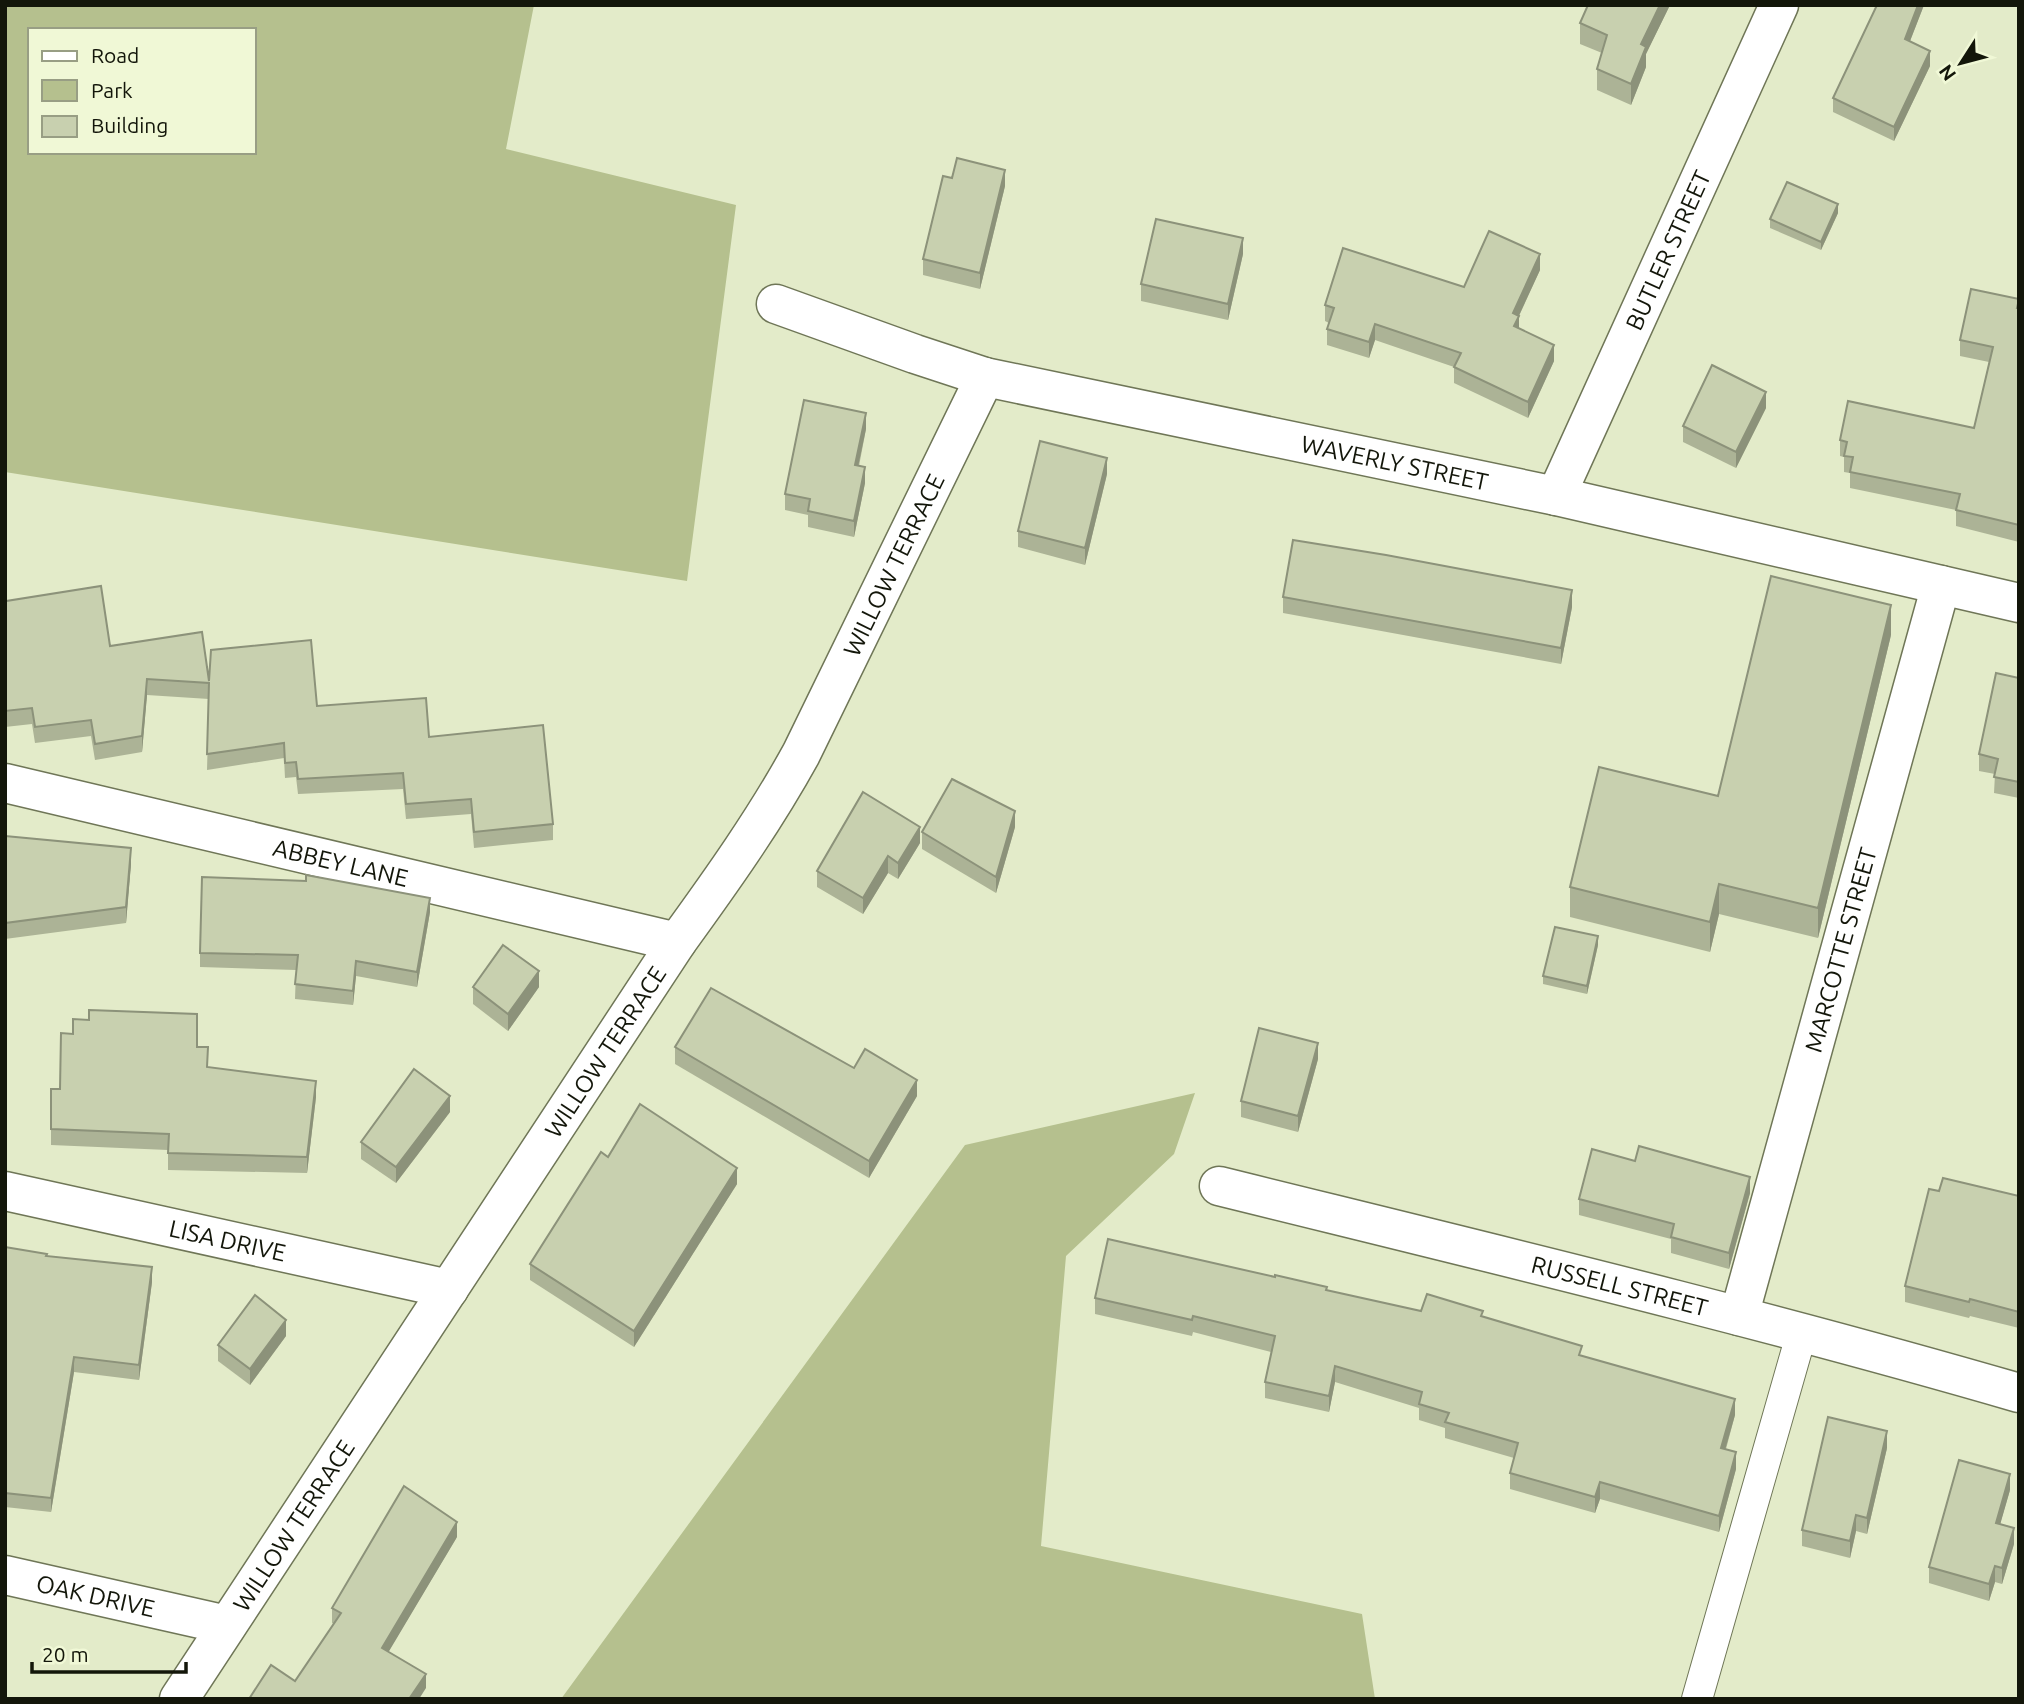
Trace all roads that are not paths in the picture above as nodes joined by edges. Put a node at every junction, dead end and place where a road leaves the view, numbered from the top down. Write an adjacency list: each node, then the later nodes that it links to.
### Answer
1 (1779, 5): 4 (street, BUTLER STREET)
2 (776, 304): 3 (street, WAVERLY STREET)
3 (985, 377): 4 (street, WAVERLY STREET); 8 (street, WILLOW TERRACE)
4 (1556, 496): 5 (street, WAVERLY STREET)
5 (1941, 585): 6 (street, WAVERLY STREET); 12 (street, MARCOTTE STREET)
6 (2019, 603)
7 (5, 783): 8 (street, ABBEY LANE)
8 (677, 942): 11 (street, WILLOW TERRACE)
9 (1219, 1186): 12 (street, RUSSELL STREET)
10 (5, 1191): 11 (street, LISA DRIVE)
11 (449, 1289): 16 (street, WILLOW TERRACE)
12 (1739, 1316): 13 (street, RUSSELL STREET)
13 (1802, 1332): 14 (street, RUSSELL STREET); 18 (lane)
14 (2019, 1393)
15 (5, 1575): 16 (street, OAK DRIVE)
16 (228, 1625): 17 (street, WILLOW TERRACE)
17 (179, 1699)
18 (1697, 1699)

